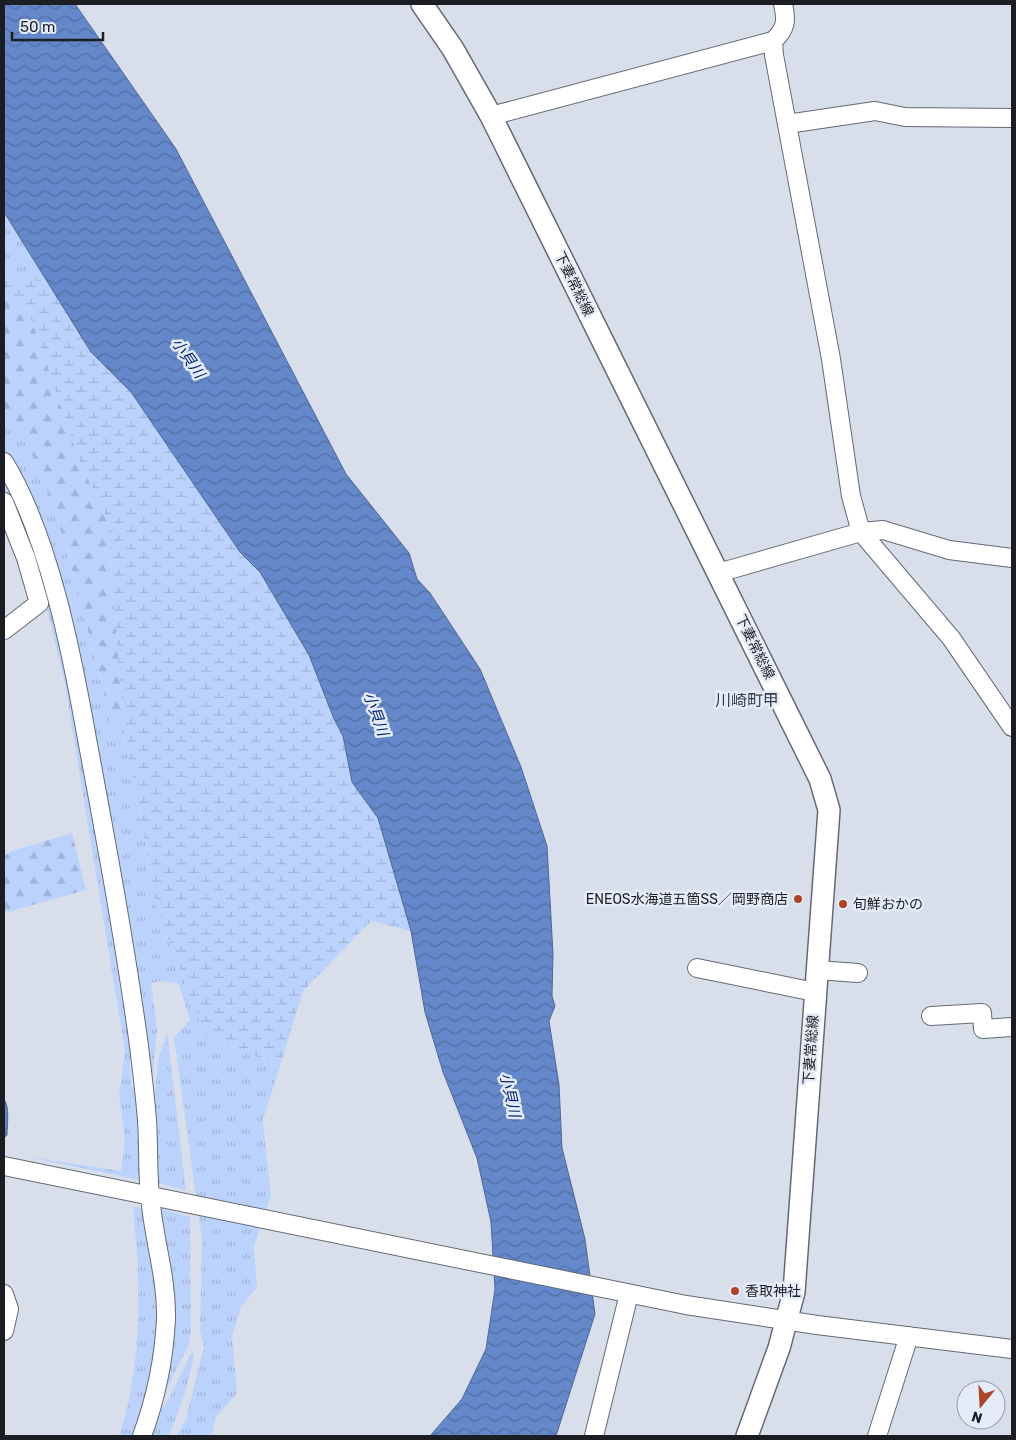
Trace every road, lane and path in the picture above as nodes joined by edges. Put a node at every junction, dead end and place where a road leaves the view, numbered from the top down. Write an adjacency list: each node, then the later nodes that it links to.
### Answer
1 (422, 4): 4 (main road, 下妻常総線)
2 (783, 4): 3 (street)
3 (773, 41): 4 (street); 6 (street)
4 (491, 116): 11 (main road, 下妻常総線)
5 (1012, 118): 6 (street)
6 (787, 124): 9 (street)
7 (4, 462): 21 (street)
8 (4, 502): 12 (street)
9 (861, 532): 10 (street); 11 (street); 13 (street)
10 (1012, 558)
11 (718, 573): 15 (main road, 下妻常総線)
12 (4, 630)
13 (1012, 727)
14 (698, 968): 17 (street)
15 (817, 970): 16 (street); 17 (main road, 下妻常総線)
16 (858, 973)
17 (815, 992): 24 (main road, 下妻常総線)
18 (931, 1016): 19 (street)
19 (1012, 1027)
20 (4, 1166): 21 (street)
21 (156, 1197): 22 (street); 28 (street)
22 (623, 1293): 24 (street); 29 (street)
23 (4, 1294): 25 (street)
24 (788, 1321): 26 (street); 30 (main road, 下妻常総線)
25 (4, 1331)
26 (909, 1336): 27 (street); 31 (street)
27 (1012, 1349)
28 (142, 1436)
29 (594, 1436)
30 (747, 1436)
31 (877, 1436)

